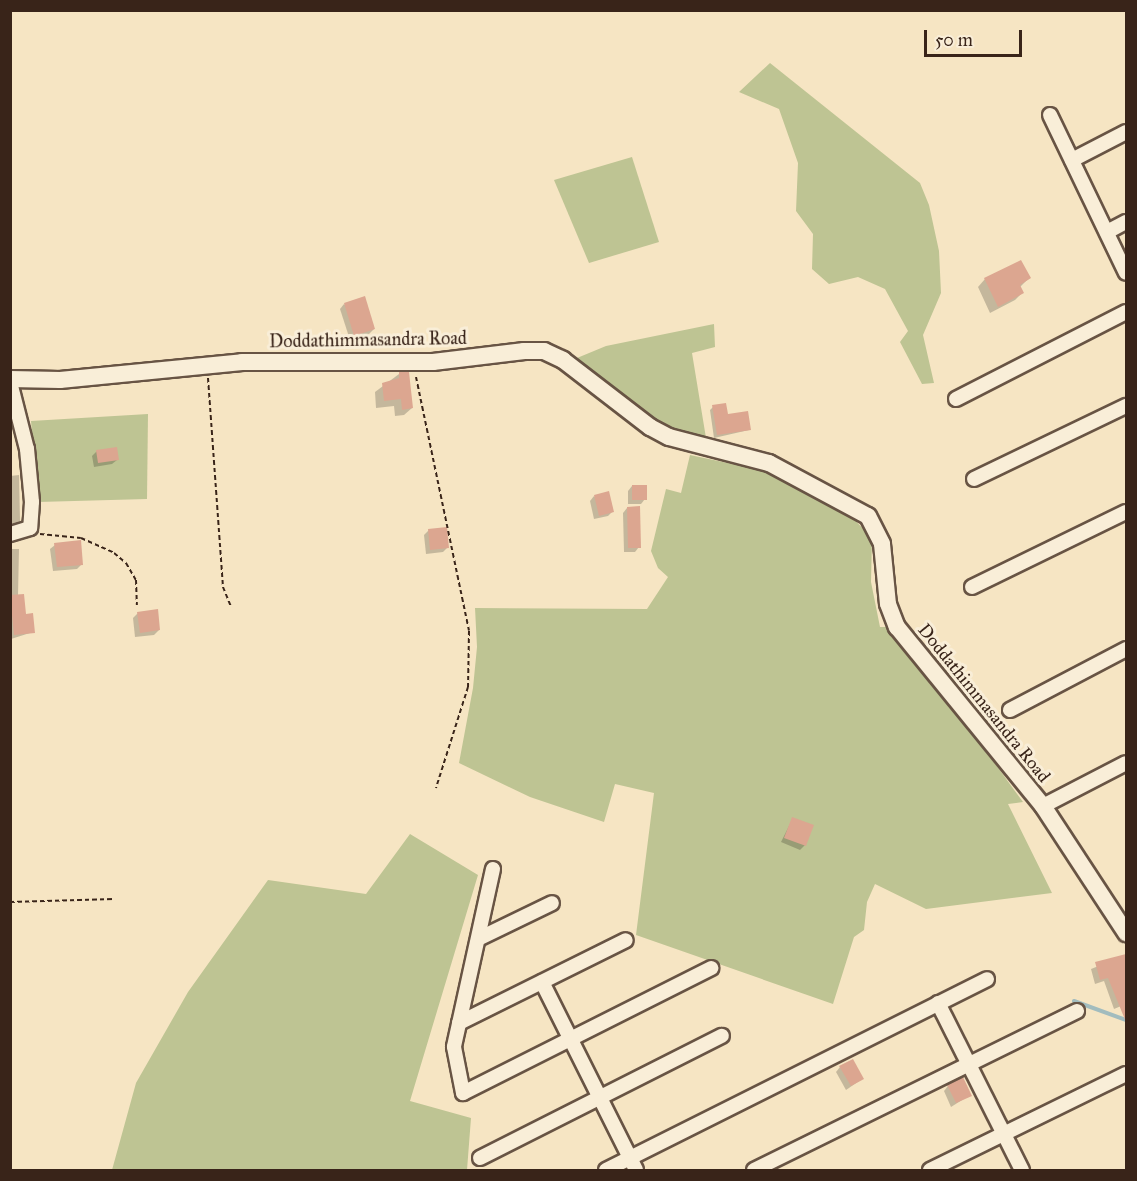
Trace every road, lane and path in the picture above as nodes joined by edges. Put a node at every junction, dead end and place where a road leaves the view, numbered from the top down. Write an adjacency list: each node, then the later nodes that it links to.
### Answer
1 (1050, 115): 3 (street)
2 (1126, 132): 3 (street)
3 (1072, 160): 5 (street)
4 (1126, 222): 5 (street)
5 (1107, 232): 6 (street)
6 (1126, 273)
7 (1126, 312): 11 (street)
8 (413, 363): 9 (street, Doddathimmasandra Road); 23 (path); 24 (street, Doddathimmasandra Road)
9 (207, 365): 10 (street, Doddathimmasandra Road); 19 (path)
10 (11, 384): 15 (street)
11 (956, 399)
12 (1126, 406): 13 (street)
13 (974, 478)
14 (1126, 512): 17 (street)
15 (28, 530): 16 (street); 18 (path)
16 (10, 534)
17 (972, 587)
18 (137, 605)
19 (231, 607)
20 (1126, 649): 21 (street)
21 (1010, 710)
22 (1126, 763): 24 (street)
23 (436, 788)
24 (1043, 806): 29 (street, Doddathimmasandra Road)
25 (493, 869): 30 (street)
26 (114, 899): 27 (path)
27 (10, 902)
28 (552, 903): 30 (street)
29 (1126, 933)
30 (477, 939): 37 (street)
31 (626, 940): 34 (street)
32 (711, 968): 39 (street)
33 (987, 979): 35 (street)
34 (542, 982): 37 (street); 39 (street)
35 (938, 1003): 40 (street); 45 (street)
36 (1077, 1011): 40 (street)
37 (459, 1023): 39 (street)
38 (722, 1036): 42 (street)
39 (570, 1039): 42 (street)
40 (968, 1064): 43 (street); 47 (street)
41 (1126, 1074): 43 (street)
42 (600, 1097): 44 (street); 45 (street)
43 (1003, 1134): 48 (street); 49 (street)
44 (480, 1158)
45 (633, 1164): 46 (street)
46 (606, 1170)
47 (754, 1170)
48 (930, 1170)
49 (1022, 1170)

